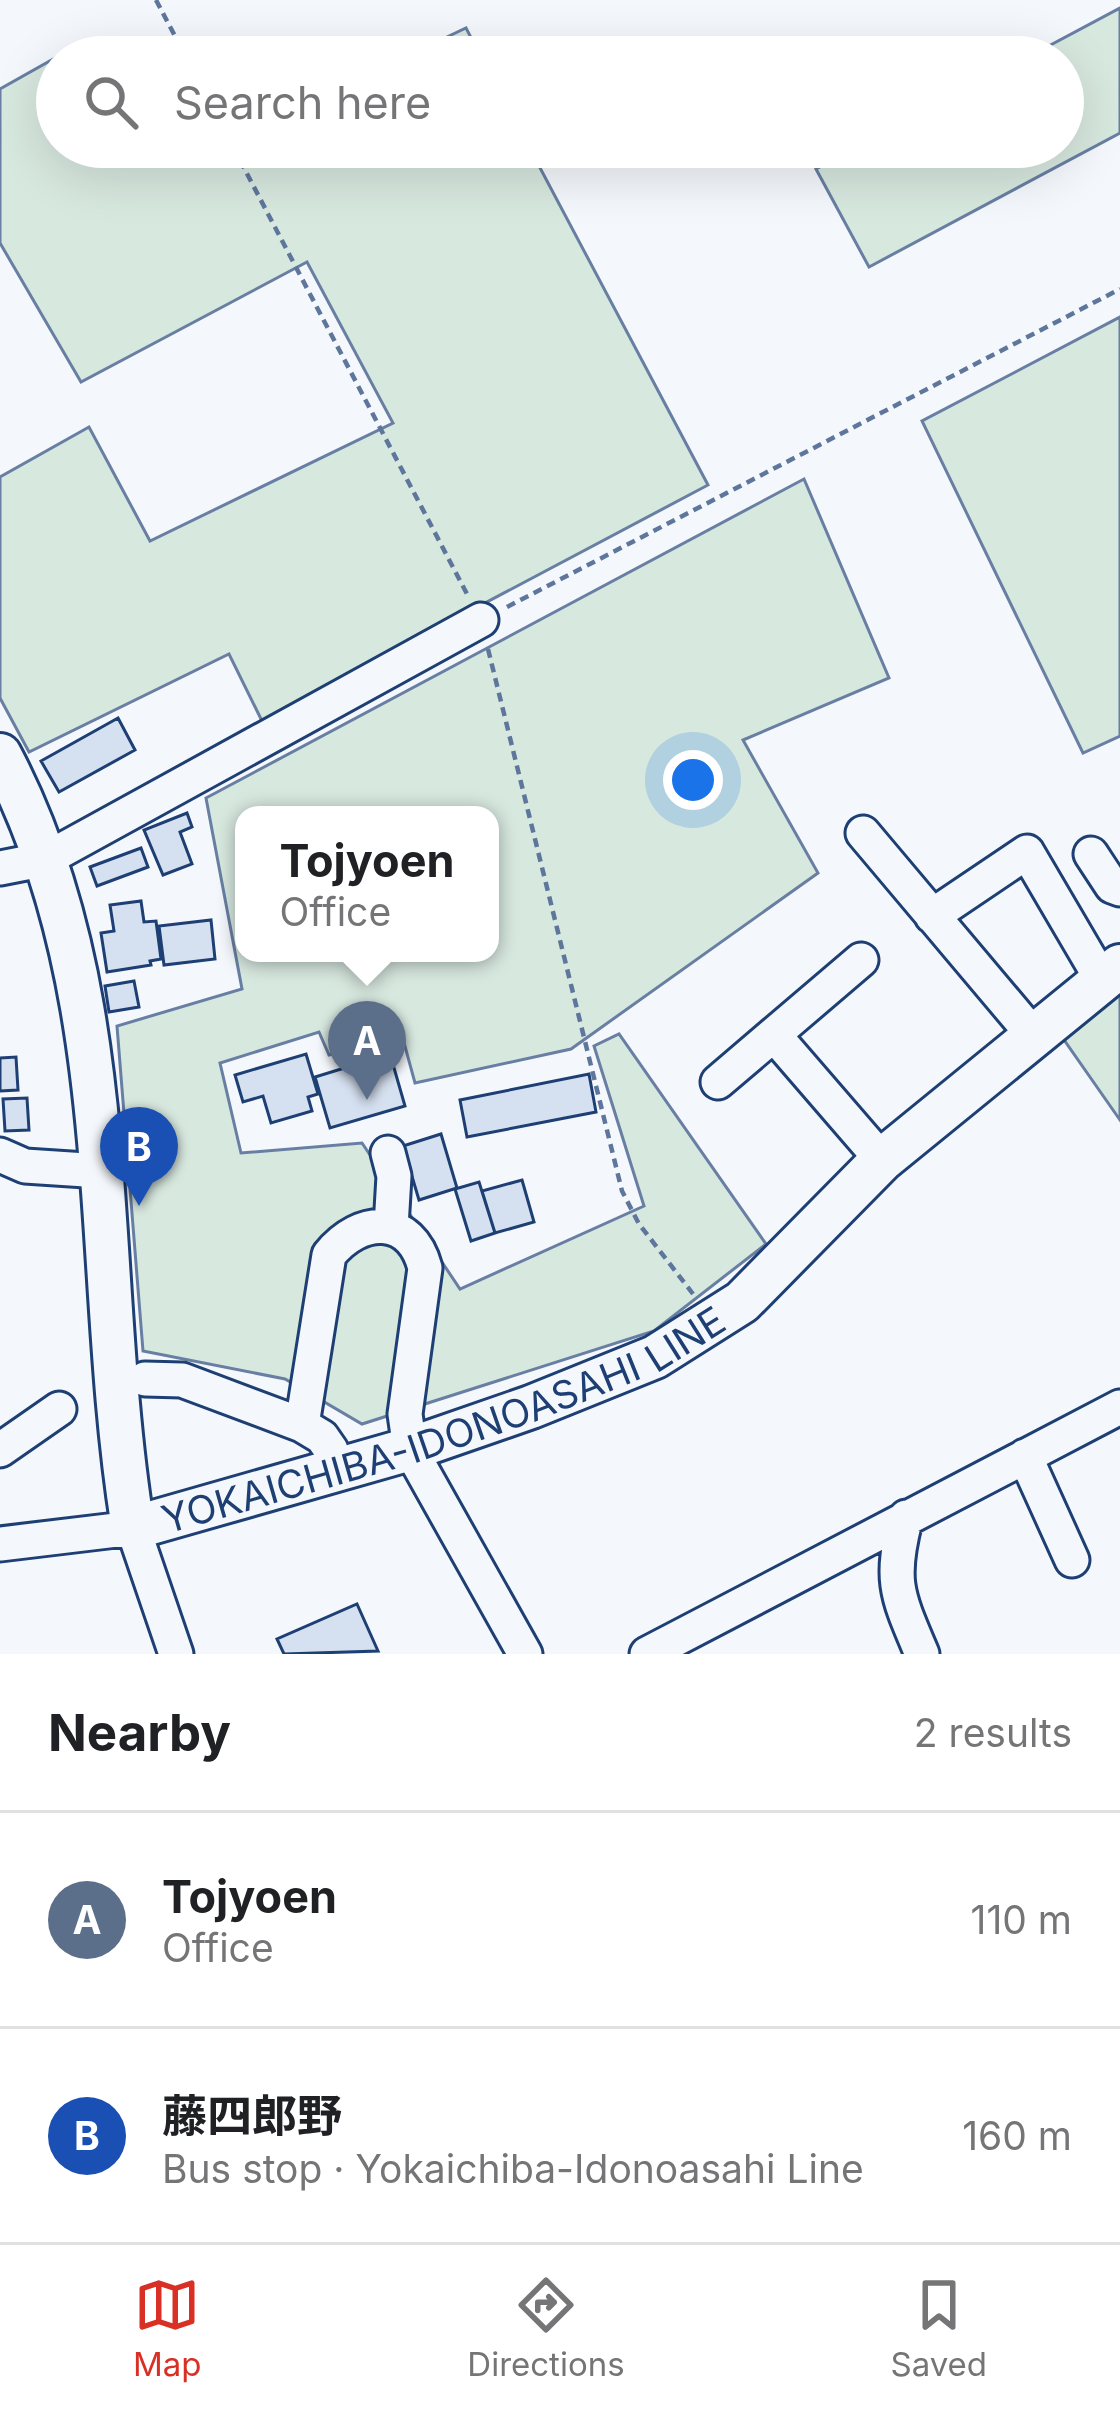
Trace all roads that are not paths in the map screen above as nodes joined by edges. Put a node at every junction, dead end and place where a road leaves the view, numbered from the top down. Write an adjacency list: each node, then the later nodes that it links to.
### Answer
1 (481, 620): 5 (street)
2 (0, 754): 5 (main road, YOKAICHIBA-IDONOASAHI LINE)
3 (863, 833): 8 (street)
4 (1091, 854): 7 (street)
5 (46, 859): 6 (street); 17 (main road, YOKAICHIBA-IDONOASAHI LINE)
6 (0, 868)
7 (1120, 889)
8 (932, 916): 10 (street); 12 (street)
9 (861, 960): 11 (street)
10 (1111, 973): 12 (main road, YOKAICHIBA-IDONOASAHI LINE)
11 (774, 1034): 13 (street); 16 (street)
12 (1034, 1036): 16 (main road, YOKAICHIBA-IDONOASAHI LINE)
13 (718, 1082)
14 (388, 1153): 18 (street)
15 (0, 1155): 17 (street)
16 (882, 1160): 23 (main road, YOKAICHIBA-IDONOASAHI LINE)
17 (101, 1171): 28 (main road, YOKAICHIBA-IDONOASAHI LINE)
18 (391, 1227): 22 (street); 23 (street)
19 (145, 1379): 22 (street)
20 (1120, 1408): 25 (street)
21 (59, 1409): 24 (street)
22 (302, 1425): 26 (street)
23 (410, 1448): 26 (main road, YOKAICHIBA-IDONOASAHI LINE); 32 (street)
24 (0, 1450)
25 (1025, 1456): 27 (street); 30 (street)
26 (336, 1471): 28 (main road, YOKAICHIBA-IDONOASAHI LINE)
27 (906, 1517): 33 (street); 34 (street)
28 (133, 1528): 29 (street); 31 (street)
29 (0, 1544)
30 (1072, 1560)
31 (176, 1654)
32 (525, 1654)
33 (646, 1654)
34 (922, 1654)

